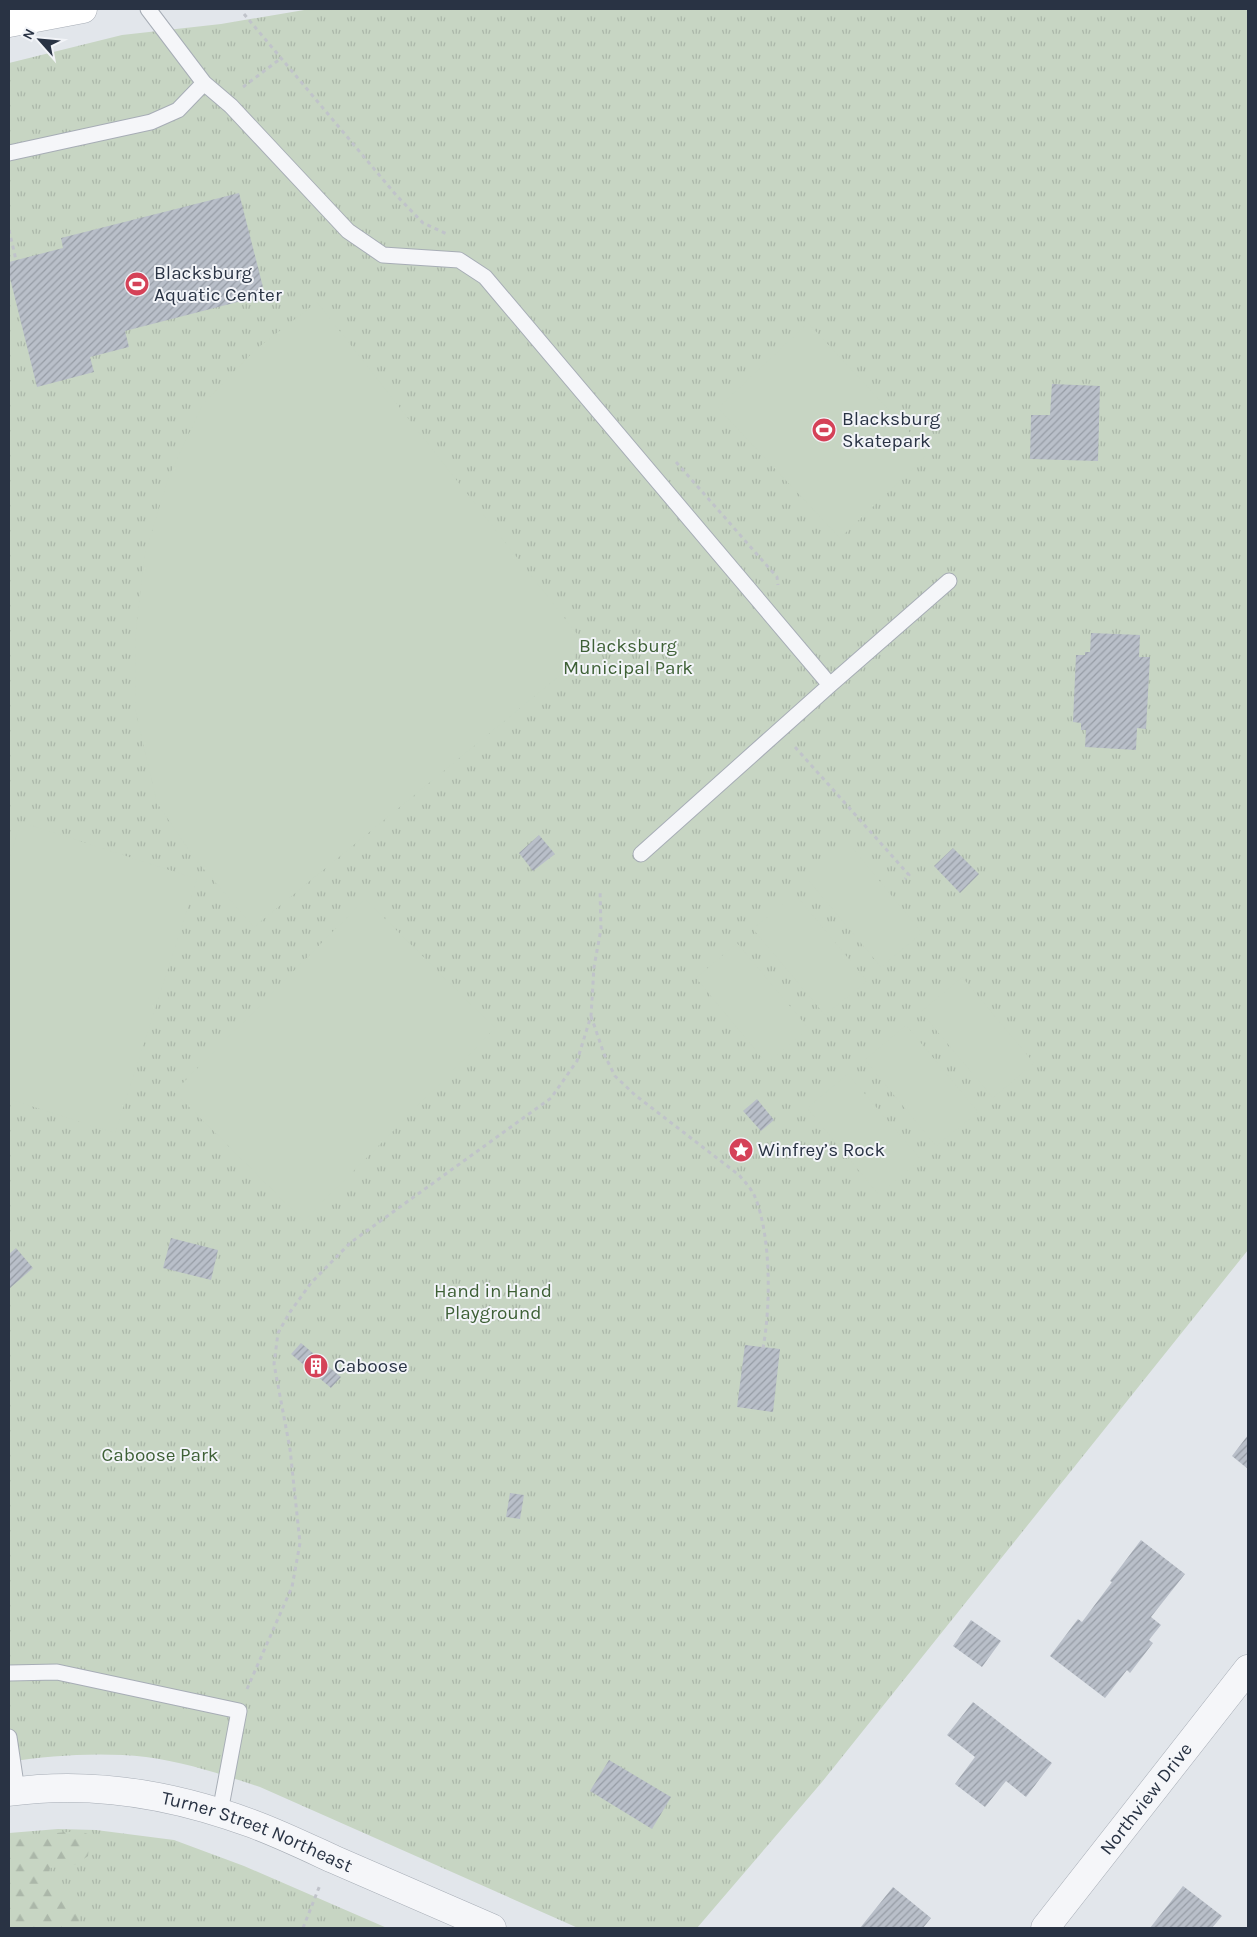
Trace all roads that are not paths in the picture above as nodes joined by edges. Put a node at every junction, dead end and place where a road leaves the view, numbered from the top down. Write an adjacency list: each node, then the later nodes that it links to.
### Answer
1 (83, 9): 3 (main road)
2 (148, 9): 4 (lane)
3 (9, 23)
4 (204, 82): 5 (lane); 7 (lane)
5 (9, 153)
6 (949, 581): 7 (lane)
7 (830, 685): 8 (lane)
8 (642, 854)
9 (1248, 1670): 15 (street, Northview Drive)
10 (9, 1674): 13 (lane)
11 (9, 1737): 12 (lane)
12 (13, 1792): 13 (street, Turner Street Northeast)
13 (220, 1812): 14 (street, Turner Street Northeast)
14 (492, 1928)
15 (1045, 1928)

